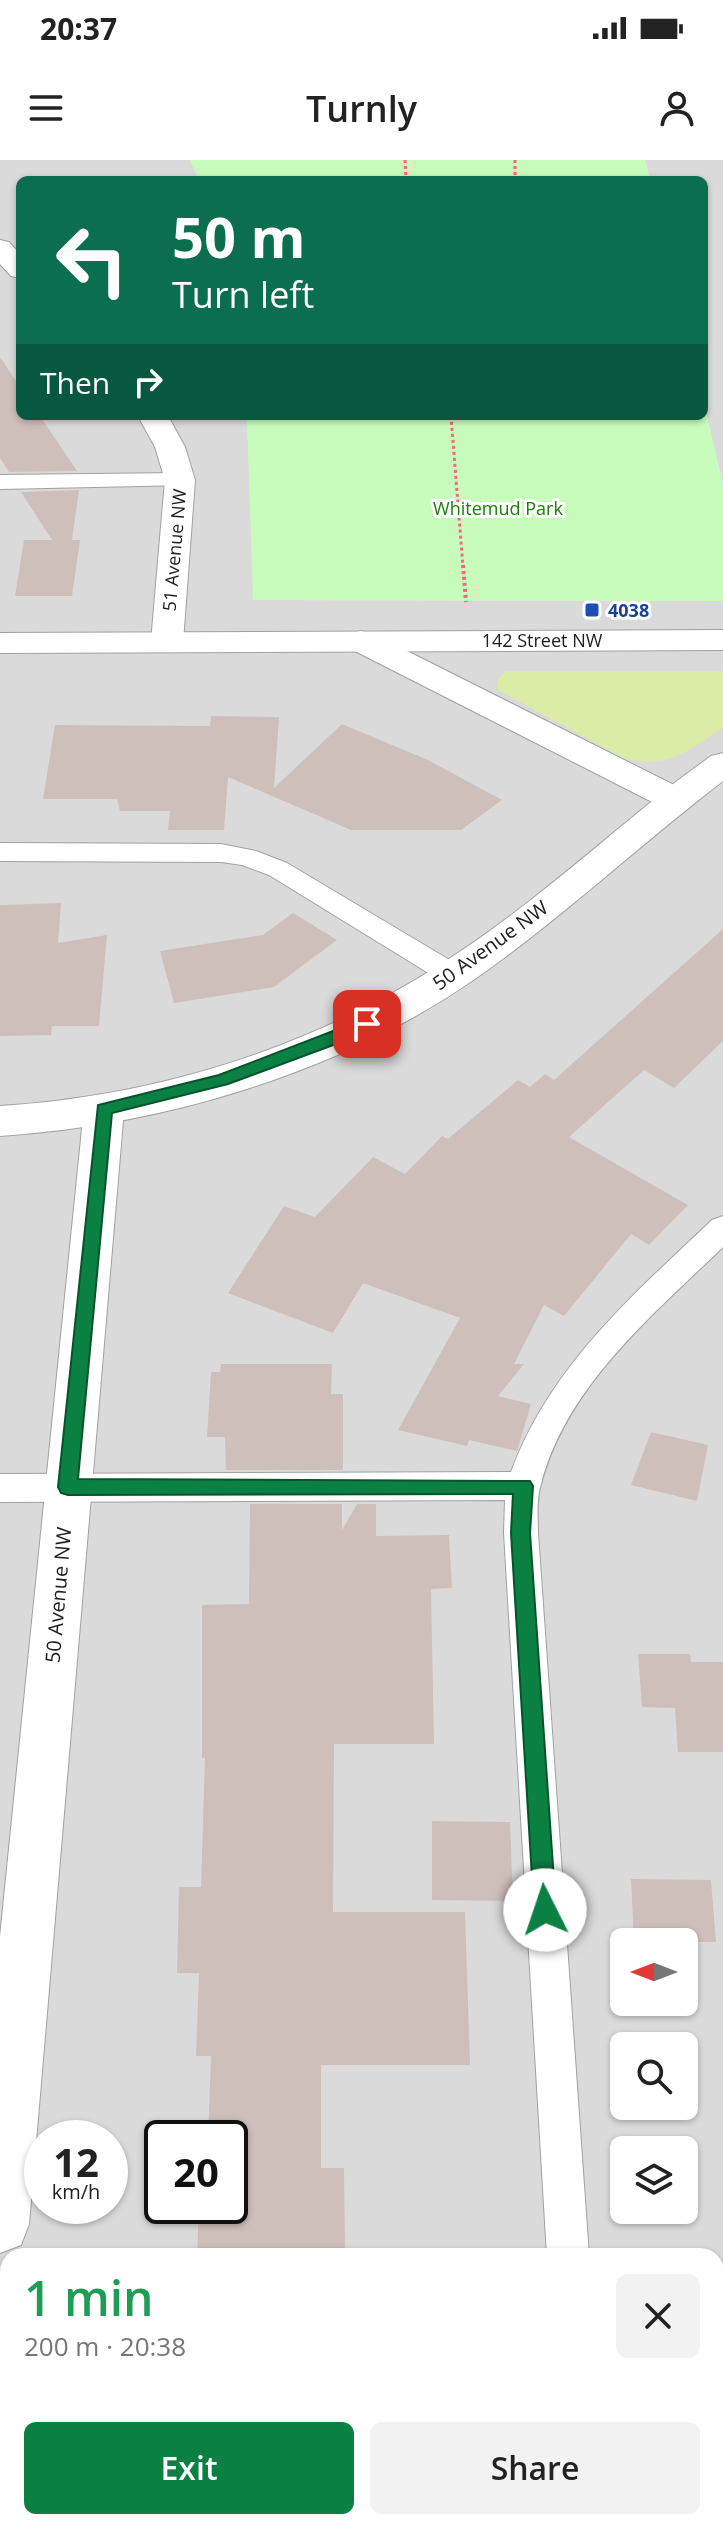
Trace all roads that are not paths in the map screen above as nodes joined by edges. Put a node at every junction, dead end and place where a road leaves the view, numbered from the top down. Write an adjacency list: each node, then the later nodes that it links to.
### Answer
1 (0, 248): 2 (street)
2 (16, 266)
3 (155, 420): 4 (street, 51 Avenue NW)
4 (180, 480): 5 (lane); 8 (street, 51 Avenue NW)
5 (0, 482)
6 (723, 640): 7 (street, 142 Street NW)
7 (361, 641): 8 (street, 142 Street NW); 11 (street, 142 Street NW)
8 (167, 642): 9 (street, 142 Street NW)
9 (0, 643)
10 (723, 764): 11 (street, 50 Avenue NW)
11 (674, 799): 13 (street, 50 Avenue NW)
12 (0, 852): 13 (lane)
13 (453, 975): 14 (street, 50 Avenue NW)
14 (104, 1109): 15 (street); 18 (street, 50 Avenue NW)
15 (0, 1121)
16 (723, 1228): 17 (lane)
17 (523, 1486): 18 (lane); 22 (lane)
18 (68, 1487): 19 (lane); 20 (street, 50 Avenue NW)
19 (0, 1488)
20 (16, 1876): 21 (street, 50 Avenue NW)
21 (0, 2224)
22 (567, 2248)

